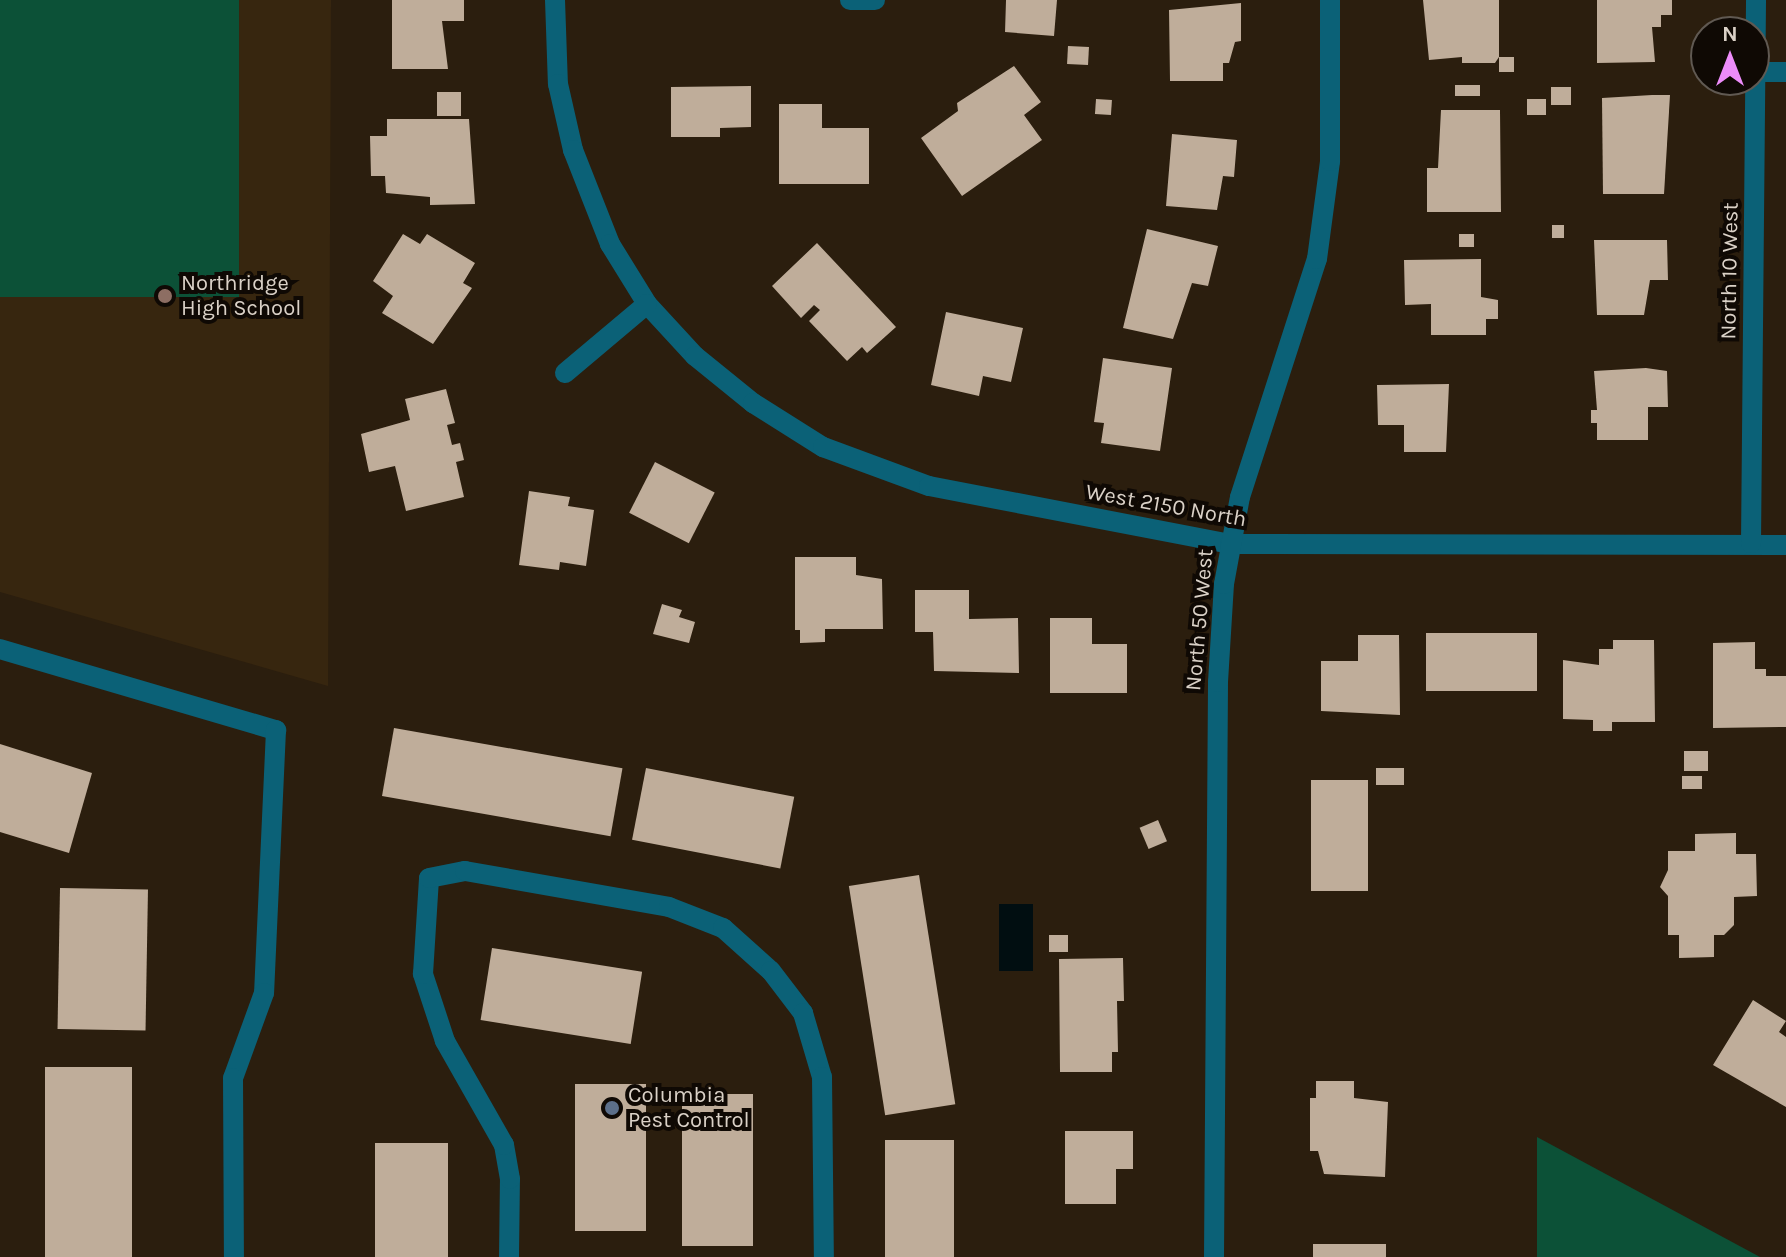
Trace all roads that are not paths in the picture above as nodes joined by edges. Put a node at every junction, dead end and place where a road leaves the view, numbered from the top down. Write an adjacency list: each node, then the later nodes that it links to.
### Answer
1 (555, 0): 6 (street, West 2150 North)
2 (850, 0): 3 (street)
3 (875, 0)
4 (1330, 0): 9 (street, North 50 West)
5 (1756, 96): 8 (street, North 10 West)
6 (647, 304): 7 (street); 9 (street, West 2150 North)
7 (565, 373)
8 (1751, 543): 9 (street, West 2150 North); 10 (street, West 2150 North)
9 (1230, 544): 15 (street, North 50 West)
10 (1786, 545)
11 (0, 649): 12 (street)
12 (234, 1257)
13 (509, 1257): 14 (street)
14 (824, 1257)
15 (1214, 1257)

